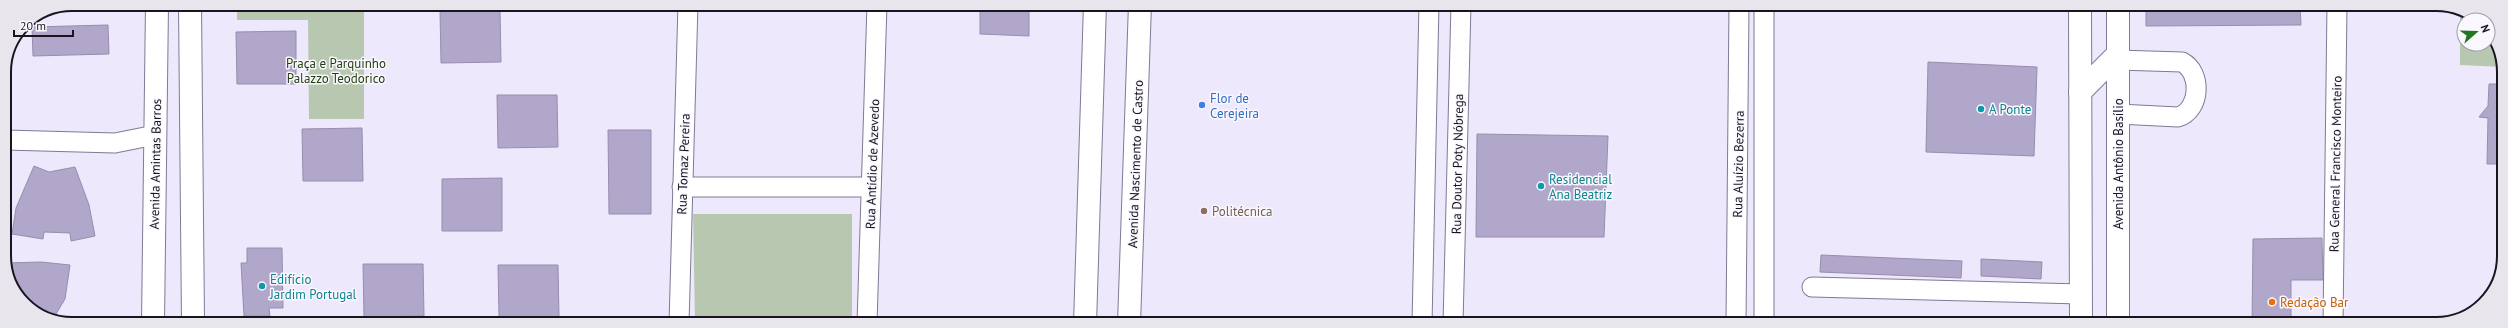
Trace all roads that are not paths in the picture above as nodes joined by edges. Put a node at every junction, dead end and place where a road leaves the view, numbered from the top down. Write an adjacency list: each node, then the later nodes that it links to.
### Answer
1 (156, 11): 18 (main road, Avenida Amintas Barros)
2 (190, 11): 24 (main road)
3 (688, 11): 19 (street, Rua Tomaz Pereira)
4 (877, 11): 20 (street, Rua Antídio de Azevedo)
5 (1095, 11): 27 (main road)
6 (1140, 11): 28 (main road, Avenida Nascimento de Castro)
7 (1429, 11): 29 (street)
8 (1461, 11): 30 (street, Rua Doutor Poty Nóbrega)
9 (1739, 11): 31 (street, Rua Aluízio Bezerra)
10 (1764, 11): 32 (street, Rua Aluízio Bezerra)
11 (2080, 11): 15 (main road)
12 (2118, 11): 14 (main road, Avenida Antônio Basílio)
13 (2337, 11): 35 (street, Rua General Francisco Monteiro)
14 (2117, 57): 15 (main road); 16 (main road, Avenida Antônio Basílio); 16 (street)
15 (2080, 92): 22 (main road)
16 (2118, 114): 34 (main road, Avenida Antônio Basílio)
17 (11, 140): 18 (street)
18 (155, 142): 23 (main road, Avenida Amintas Barros)
19 (682, 187): 20 (street); 25 (street, Rua Tomaz Pereira)
20 (871, 187): 26 (street, Rua Antídio de Azevedo)
21 (1812, 288): 22 (street)
22 (2081, 294): 33 (main road)
23 (153, 317)
24 (193, 317)
25 (679, 317)
26 (867, 317)
27 (1085, 317)
28 (1129, 317)
29 (1422, 317)
30 (1453, 317)
31 (1736, 317)
32 (1764, 317)
33 (2081, 317)
34 (2118, 317)
35 (2333, 317)

